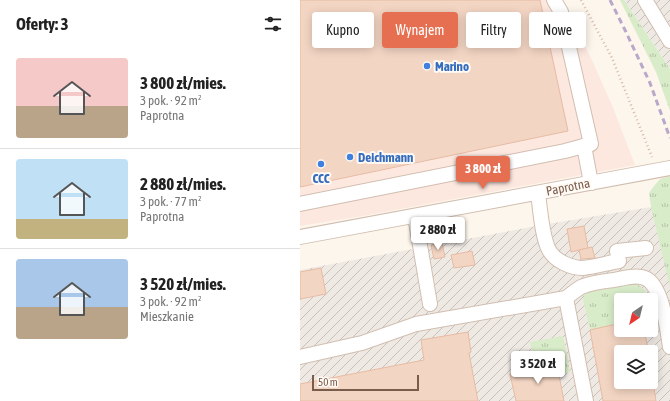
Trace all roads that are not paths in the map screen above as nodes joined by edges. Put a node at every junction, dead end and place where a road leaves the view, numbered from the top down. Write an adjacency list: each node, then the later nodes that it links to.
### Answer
1 (554, 0): 4 (street)
2 (645, 0): 3 (street)
3 (670, 41)
4 (584, 146): 6 (street); 8 (street)
5 (664, 170): 6 (street, Paprotna)
6 (591, 183): 7 (street, Paprotna)
7 (538, 193): 9 (street, Paprotna); 11 (street)
8 (300, 204)
9 (415, 216): 10 (street, Paprotna); 13 (street)
10 (300, 237)
11 (646, 248)
12 (566, 298): 14 (street); 15 (street); 16 (street)
13 (430, 304)
14 (670, 347)
15 (300, 357)
16 (586, 401)

